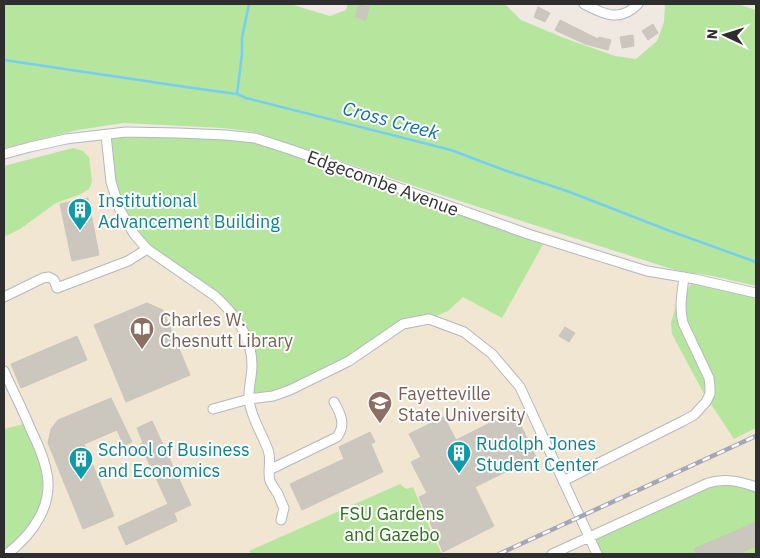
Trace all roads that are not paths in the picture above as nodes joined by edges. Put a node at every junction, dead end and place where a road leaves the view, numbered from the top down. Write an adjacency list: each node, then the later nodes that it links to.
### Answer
1 (584, 4): 2 (street)
2 (638, 4)
3 (106, 134): 4 (street, Edgecombe Avenue); 5 (street); 6 (street, Edgecombe Avenue)
4 (4, 154)
5 (147, 249): 8 (street); 10 (street)
6 (684, 277): 7 (street, Edgecombe Avenue); 14 (street)
7 (756, 293)
8 (4, 297)
9 (4, 371): 18 (street)
10 (249, 399): 12 (street); 13 (street); 14 (street)
11 (334, 402): 13 (street)
12 (213, 409)
13 (269, 470): 16 (street)
14 (563, 481): 17 (street)
15 (756, 487): 17 (street)
16 (281, 520)
17 (589, 538): 19 (street); 20 (street)
18 (8, 554)
19 (552, 554)
20 (597, 554)

